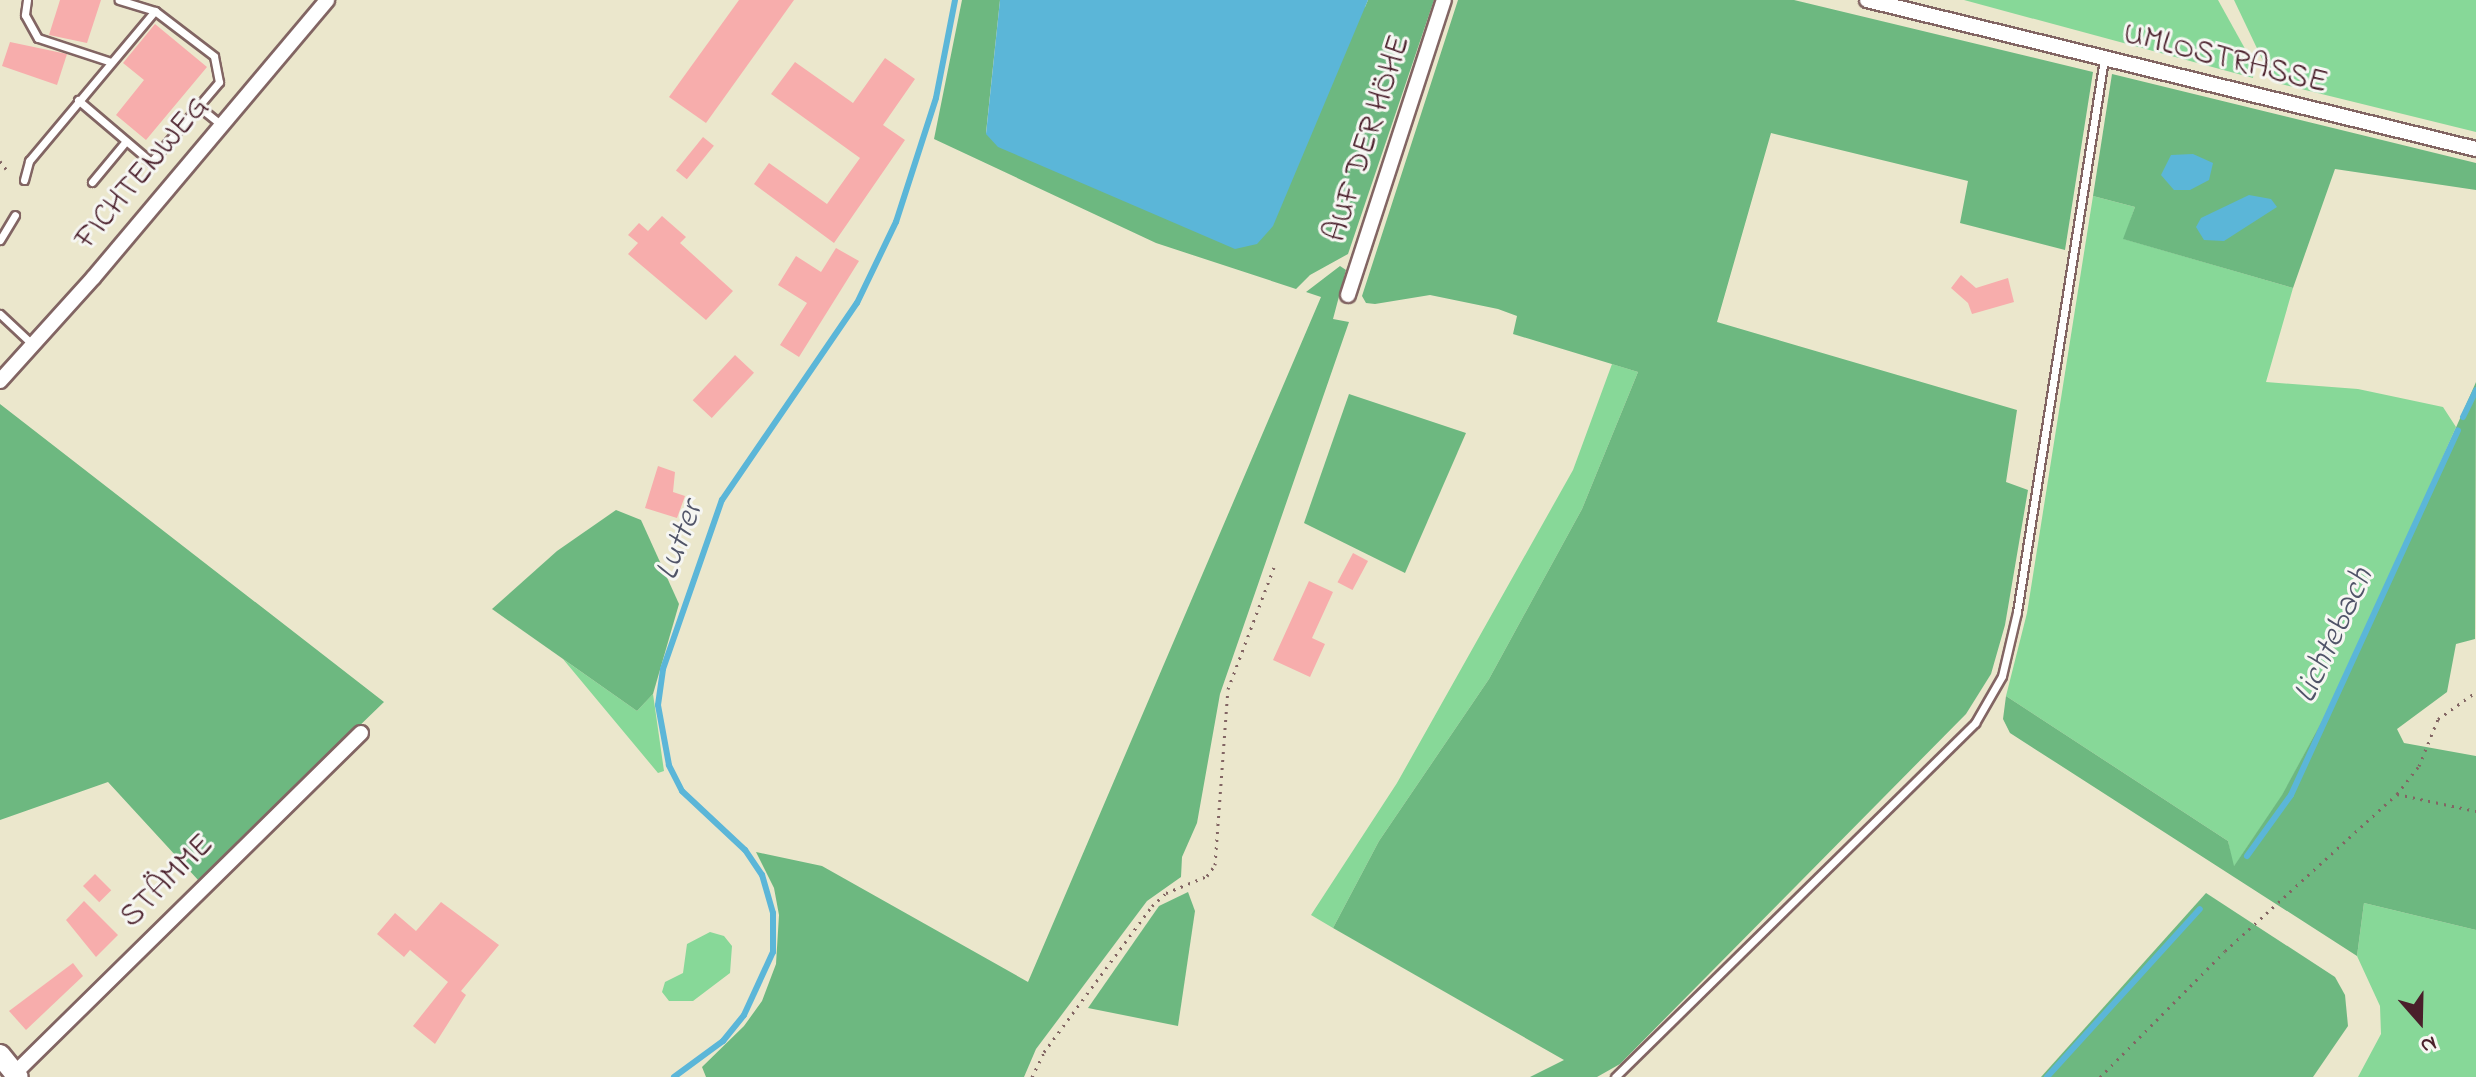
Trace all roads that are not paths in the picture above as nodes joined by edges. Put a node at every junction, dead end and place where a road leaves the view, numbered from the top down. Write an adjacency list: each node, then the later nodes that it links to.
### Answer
1 (27, 0): 8 (lane)
2 (119, 0): 6 (lane)
3 (327, 0): 11 (street, FICHTENWEG)
4 (1444, 0): 18 (street, AUF DER HÖHE)
5 (1867, 0): 7 (street, UMLOSTRASSE)
6 (155, 11): 8 (lane); 10 (lane)
7 (2104, 59): 13 (street, UMLOSTRASSE); 25 (lane)
8 (111, 62): 9 (lane)
9 (78, 100): 12 (lane); 14 (lane)
10 (198, 106): 11 (lane); 12 (lane)
11 (220, 124): 20 (street, FICHTENWEG)
12 (126, 141): 15 (lane)
13 (2476, 149)
14 (24, 180)
15 (92, 182)
16 (15, 215): 17 (lane)
17 (0, 240)
18 (1348, 295)
19 (0, 314): 20 (lane)
20 (34, 345): 21 (street, FICHTENWEG)
21 (0, 381)
22 (361, 733): 24 (street, STÄMME)
23 (0, 1055): 24 (street)
24 (17, 1075)
25 (1615, 1077)

